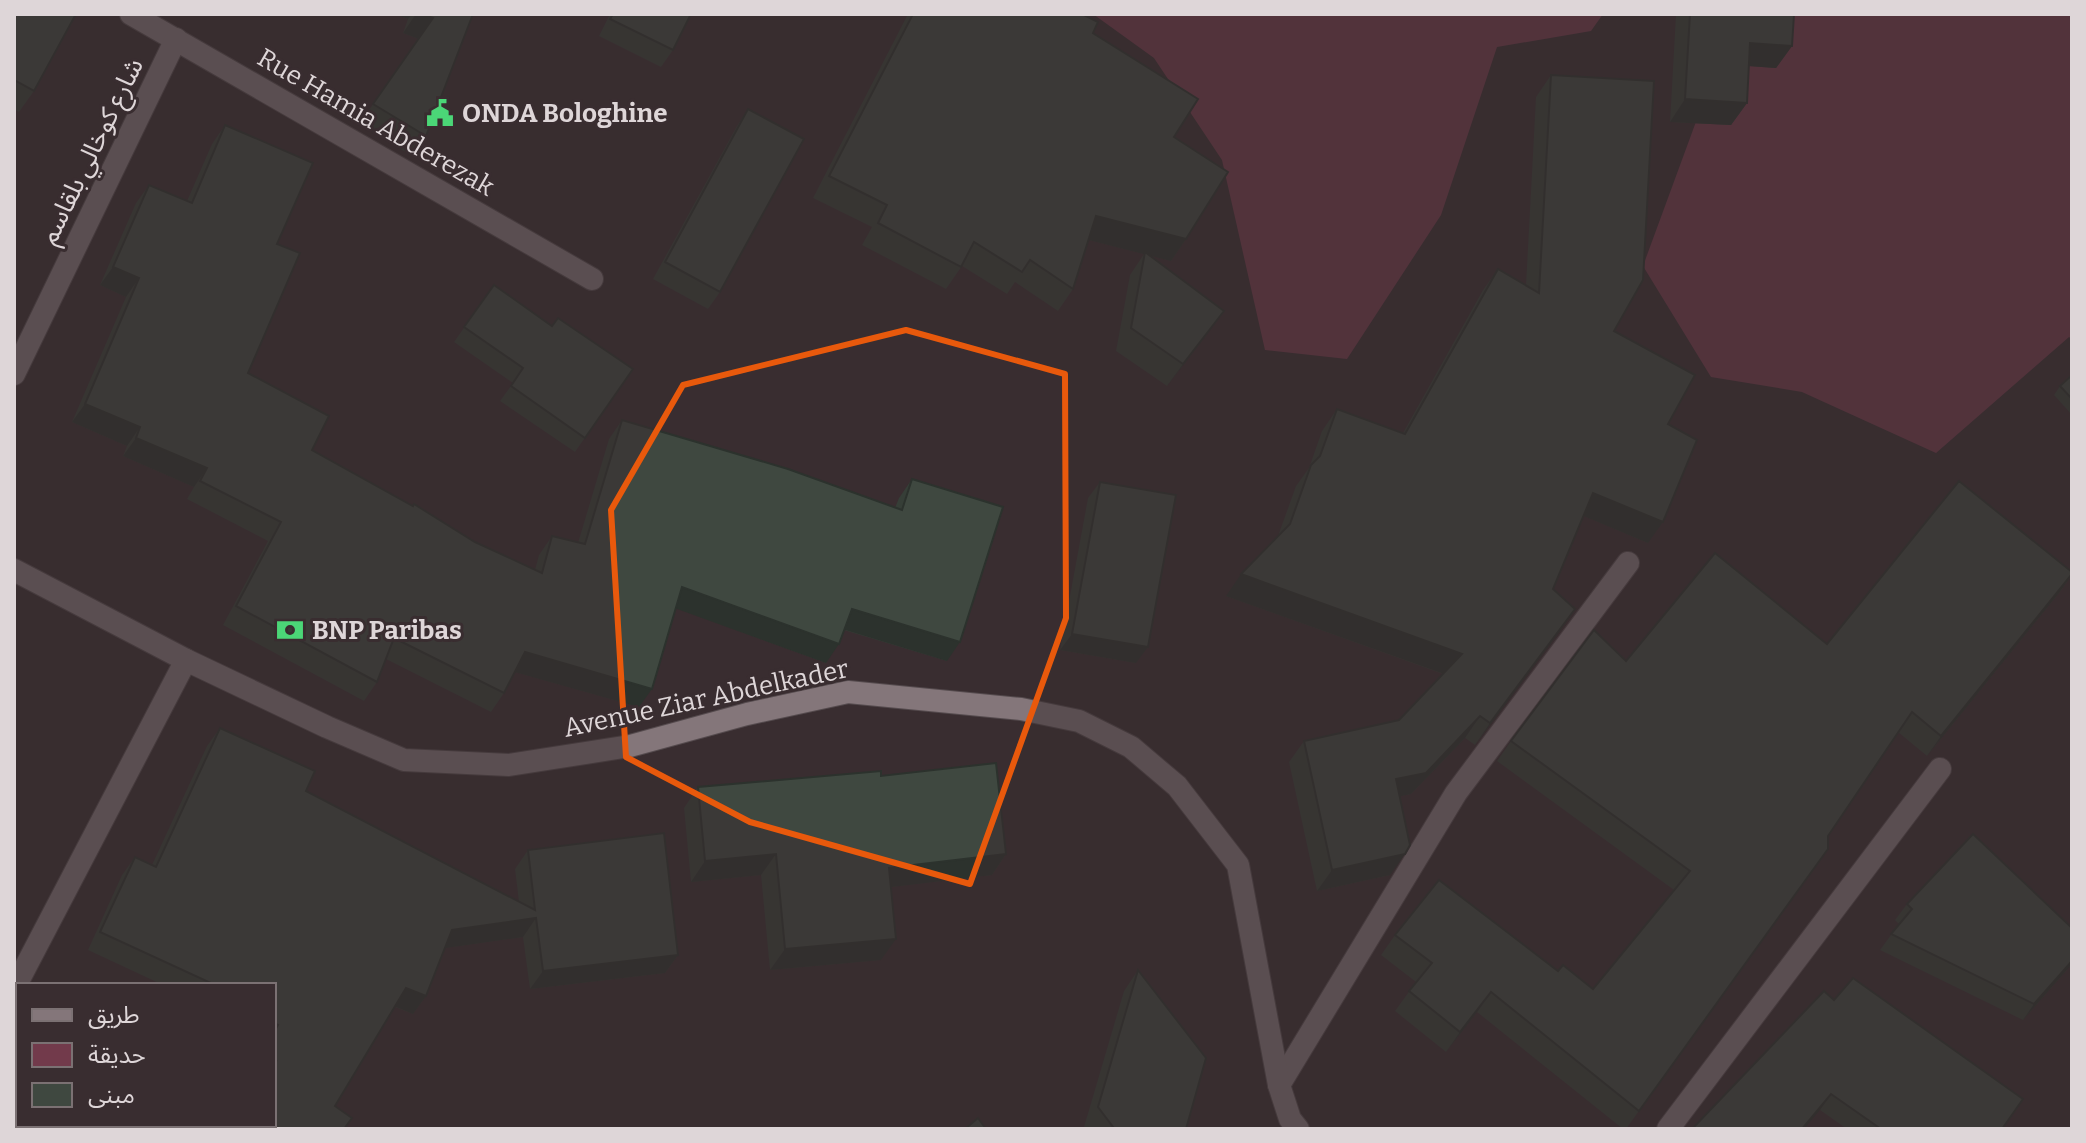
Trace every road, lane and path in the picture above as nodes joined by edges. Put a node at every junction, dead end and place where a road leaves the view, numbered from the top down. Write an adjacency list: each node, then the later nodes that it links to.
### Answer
1 (131, 14): 2 (street, Rue Hamia Abderezak)
2 (176, 39): 3 (street, Rue Hamia Abderezak); 4 (street, شارع كوخالي بلقاسم)
3 (592, 279)
4 (14, 374)
5 (1628, 563): 10 (street)
6 (14, 570): 7 (street, Avenue Ziar Abdelkader)
7 (186, 660): 9 (street); 10 (street, Avenue Ziar Abdelkader)
8 (1940, 769): 12 (street)
9 (17, 983)
10 (1279, 1085): 11 (street, Avenue Ziar Abdelkader)
11 (1289, 1126)
12 (1668, 1129)

